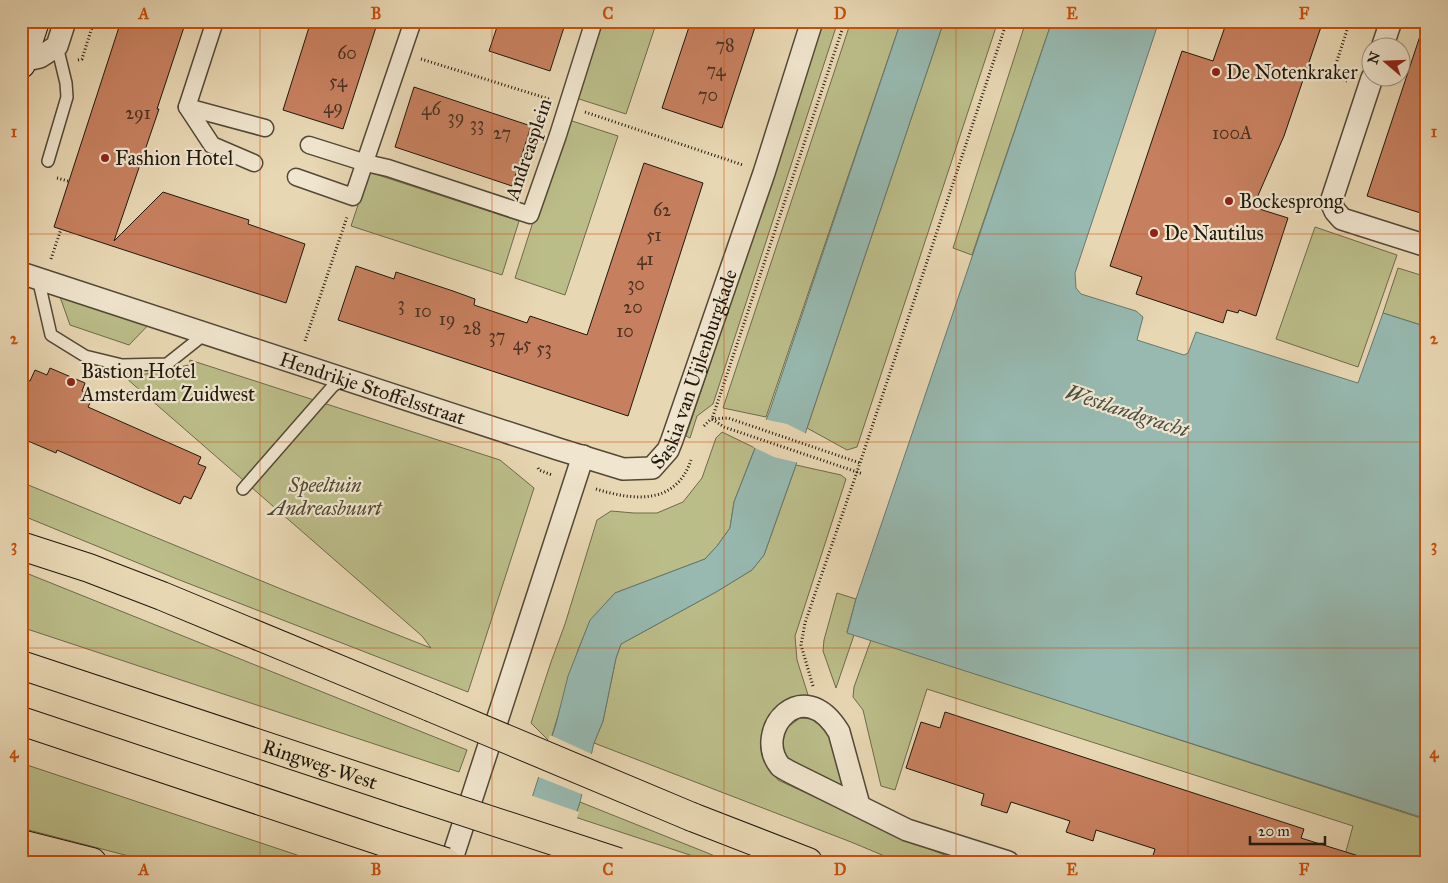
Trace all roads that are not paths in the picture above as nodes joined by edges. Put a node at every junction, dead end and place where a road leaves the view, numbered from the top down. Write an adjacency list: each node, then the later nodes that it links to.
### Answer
1 (35, 21): 10 (main road)
2 (65, 21): 9 (street)
3 (215, 21): 12 (street)
4 (413, 21): 16 (street)
5 (594, 21): 16 (street, Andreasplein)
6 (812, 21): 23 (street, Saskia van Uijlenburgkade)
7 (1391, 21): 8 (street)
8 (1385, 38)
9 (57, 46): 10 (street); 15 (lane)
10 (22, 63)
11 (1368, 88): 19 (street)
12 (187, 107): 13 (street); 17 (street)
13 (265, 128)
14 (310, 145): 16 (street, Andreasplein)
15 (48, 161)
16 (366, 162): 18 (street)
17 (254, 163)
18 (296, 178)
19 (1427, 246)
20 (35, 277): 21 (street, Hendrikje Stoffelsstraat); 21 (lane)
21 (206, 334): 22 (street, Hendrikje Stoffelsstraat)
22 (344, 378): 23 (street, Hendrikje Stoffelsstraat); 24 (lane)
23 (583, 456): 32 (street)
24 (244, 489)
25 (21, 546): 34 (highway, bridge)
26 (21, 665): 33 (highway, Ringweg-West, bridge)
27 (21, 721): 31 (highway, bridge)
28 (859, 805): 28 (street); 35 (street)
29 (21, 844): 30 (highway)
30 (92, 862)
31 (446, 862)
32 (452, 862)
33 (618, 862)
34 (808, 862)
35 (1008, 862)

